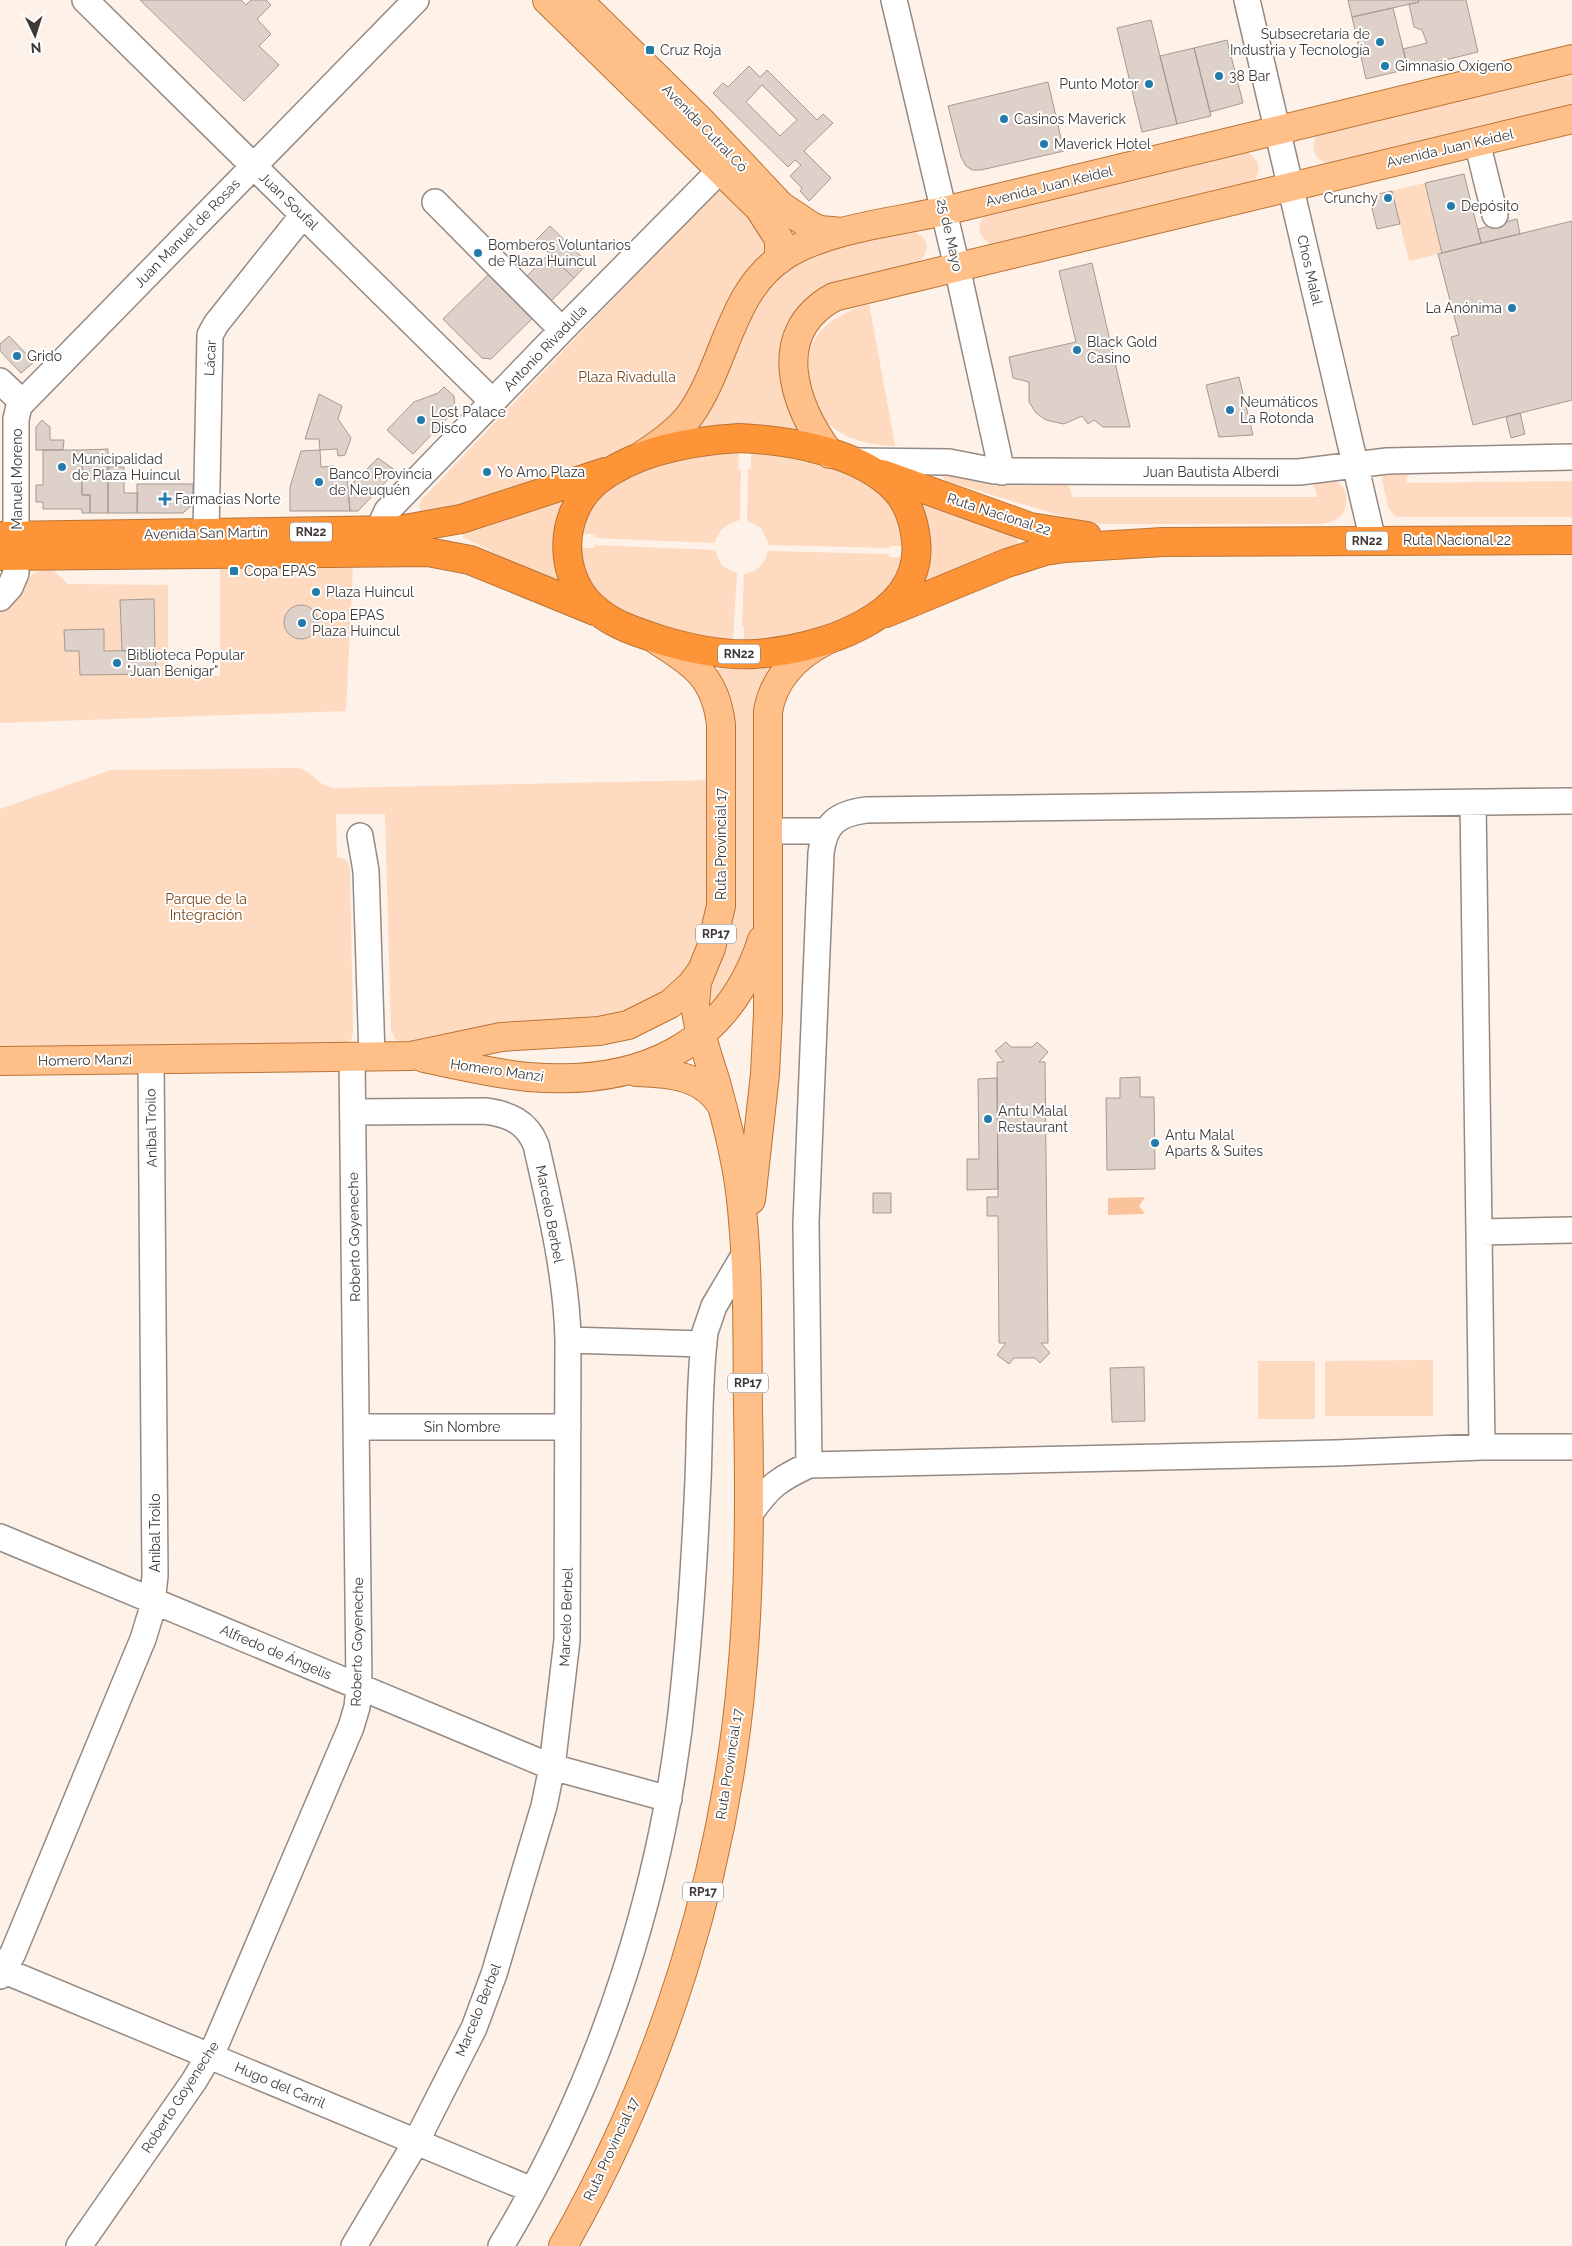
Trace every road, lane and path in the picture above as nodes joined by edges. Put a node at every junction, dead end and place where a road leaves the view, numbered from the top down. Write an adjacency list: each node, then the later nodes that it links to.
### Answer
1 (85, 0): 12 (street, Juan Soufal)
2 (416, 0): 12 (street, Juan Manuel de Rosas)
3 (547, 0): 11 (main road, Avenida Cutral Có)
4 (578, 0): 11 (main road, Avenida Cutral Có)
5 (894, 0): 15 (street, 25 de Mayo)
6 (1246, 0): 9 (street, Chos Malal)
7 (1572, 59): 9 (main road, Avenida Juan Keidel)
8 (1572, 119): 10 (main road, Avenida Juan Keidel)
9 (1278, 130): 13 (street, Chos Malal); 15 (main road, Avenida Juan Keidel)
10 (1477, 142): 13 (main road, Avenida Juan Keidel); 17 (street)
11 (728, 163): 18 (main road, Avenida Cutral Có); 19 (main road, Avenida Cutral Có); 21 (street, Antonio Rivadulla)
12 (253, 166): 16 (street, Juan Soufal); 23 (street, Juan Manuel de Rosas)
13 (1291, 186): 20 (main road, Avenida Juan Keidel); 28 (street, Chos Malal)
14 (435, 202): 21 (street)
15 (944, 211): 18 (main road, Avenida Juan Keidel); 20 (street, 25 de Mayo)
16 (303, 215): 24 (street, Juan Soufal); 30 (street, Lácar)
17 (1495, 215)
18 (846, 232): 19 (main road, Avenida Juan Keidel)
19 (779, 260): 27 (main road, Avenida Juan Keidel)
20 (957, 267): 26 (main road, Avenida Juan Keidel); 29 (street, 25 de Mayo)
21 (562, 330): 24 (street, Antonio Rivadulla)
22 (0, 381): 23 (street)
23 (22, 402): 35 (street, Manuel Moreno)
24 (493, 402): 32 (street, Antonio Rivadulla)
25 (1572, 457): 28 (street, Juan Bautista Alberdi)
26 (850, 461): 27 (highway, RN22); 29 (street, Juan Bautista Alberdi); 34 (highway, Ruta Nacional 22 / RN22); 38 (highway, RN22)
27 (622, 466): 32 (highway, Avenida San Martín / RN22); 37 (highway, RN22)
28 (1356, 466): 29 (street, Juan Bautista Alberdi); 33 (street, Chos Malal)
29 (1002, 472)
30 (206, 533): 32 (highway, Avenida San Martín / RN22); 35 (highway, Avenida San Martín / RN22)
31 (1572, 540): 33 (highway, Ruta Nacional 22 / RN22)
32 (380, 541): 35 (highway, Avenida San Martín / RN22); 37 (highway, Avenida San Martín / RN22)
33 (1373, 541): 34 (highway, Ruta Nacional 22 / RN22)
34 (1163, 542): 38 (highway, Ruta Nacional 22 / RN22)
35 (8, 546): 36 (street, Manuel Moreno)
36 (0, 598)
37 (600, 614): 39 (highway, RN22)
38 (878, 616): 40 (highway, RN22)
39 (652, 637): 40 (highway, RN22); 47 (main road, Ruta Provincial 17 / RP17)
40 (828, 639): 43 (main road, Ruta Provincial 17 / RP17)
41 (1572, 801): 42 (street)
42 (1473, 802): 44 (street); 57 (street)
43 (767, 831): 44 (street); 46 (main road, Ruta Provincial 17 / RP17)
44 (826, 831): 65 (street)
45 (360, 836): 49 (street, Roberto Goyeneche)
46 (767, 912): 48 (main road, Homero Manzi); 58 (main road, Ruta Provincial 17 / RP17)
47 (700, 972): 48 (main road, Ruta Provincial 17 / RP17); 50 (main road, Homero Manzi)
48 (702, 1034): 53 (main road, Homero Manzi); 54 (main road, Ruta Provincial 17 / RP17)
49 (362, 1056): 50 (main road, Homero Manzi); 51 (main road, Homero Manzi); 55 (street, Roberto Goyeneche)
50 (411, 1056): 53 (main road, Homero Manzi)
51 (151, 1059): 52 (main road, Homero Manzi); 68 (street, Aníbal Troilo)
52 (0, 1061)
53 (622, 1072): 54 (main road)
54 (724, 1109): 58 (main road, Ruta Provincial 17 / RP17)
55 (353, 1112): 59 (street, Marcelo Berbel); 62 (street, Roberto Goyeneche)
56 (1572, 1230): 57 (street)
57 (1481, 1232): 63 (street)
58 (746, 1252): 60 (street); 66 (main road, Ruta Provincial 17 / RP17)
59 (568, 1340): 60 (street); 61 (street, Marcelo Berbel)
60 (704, 1344): 71 (street)
61 (568, 1427): 62 (street, Sin Nombre); 70 (street, Marcelo Berbel)
62 (356, 1428): 69 (street, Roberto Goyeneche)
63 (1482, 1447): 64 (street); 65 (street)
64 (1572, 1447)
65 (809, 1466): 66 (street)
66 (750, 1514): 79 (main road, Ruta Provincial 17 / RP17)
67 (0, 1537): 68 (street, Alfredo de Ángelis)
68 (153, 1601): 69 (street, Alfredo de Ángelis); 72 (street, Aníbal Troilo)
69 (359, 1687): 70 (street, Alfredo de Ángelis); 73 (street, Roberto Goyeneche)
70 (552, 1767): 71 (street, Alfredo de Ángelis); 74 (street, Marcelo Berbel)
71 (669, 1799): 75 (street)
72 (1, 1972): 73 (street, Hugo del Carril)
73 (210, 2056): 74 (street, Hugo del Carril); 76 (street, Roberto Goyeneche)
74 (416, 2142): 75 (street, Hugo del Carril); 77 (street, Marcelo Berbel)
75 (532, 2190): 78 (street)
76 (79, 2246)
77 (354, 2246)
78 (501, 2246)
79 (563, 2246)

